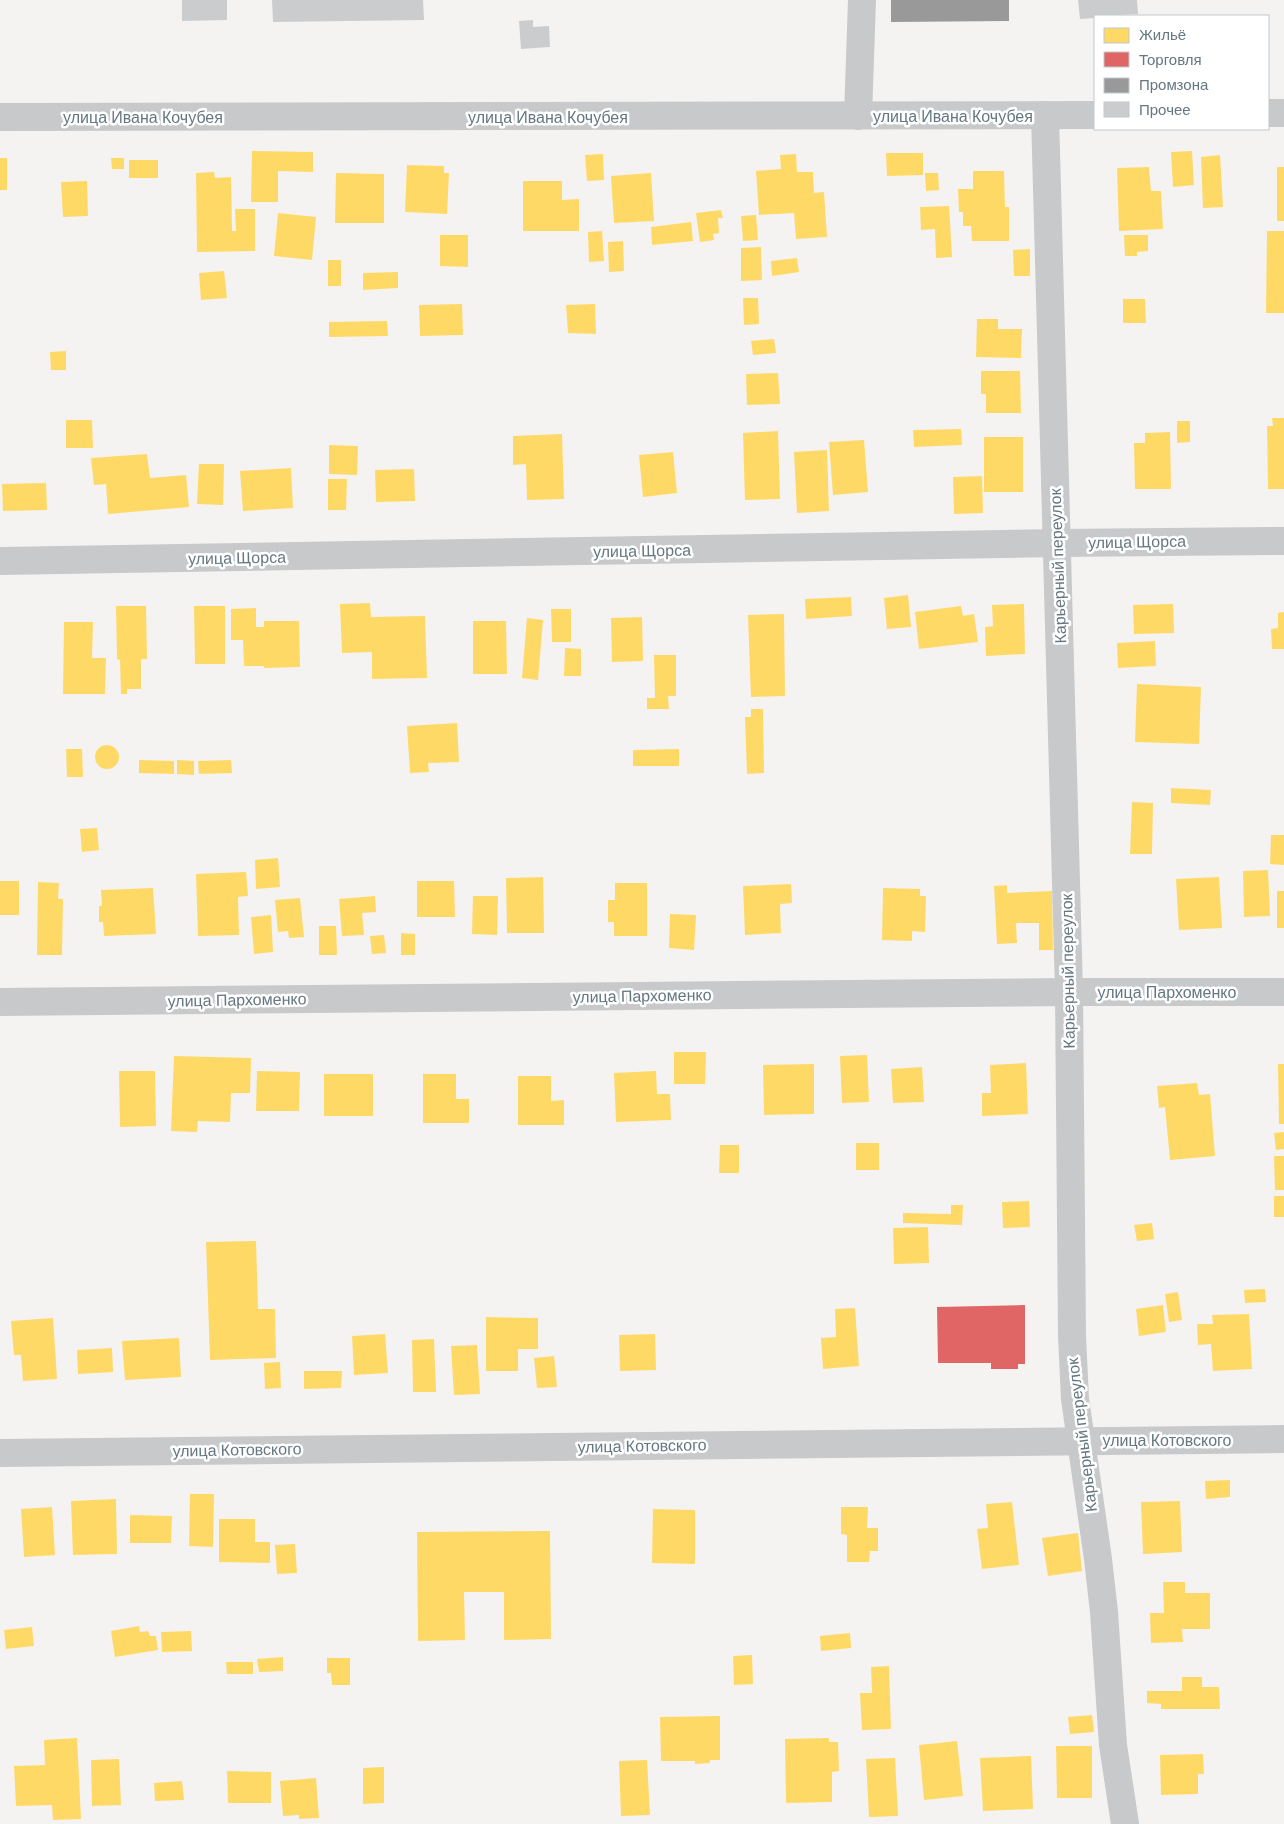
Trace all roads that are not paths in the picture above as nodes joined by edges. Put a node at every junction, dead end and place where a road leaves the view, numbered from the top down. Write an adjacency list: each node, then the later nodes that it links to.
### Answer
1 (862, 0): 6 (street)
2 (1269, 113): 3 (street)
3 (1284, 113)
4 (1045, 115): 5 (street, улица Ивана Кочубея); 6 (street, улица Ивана Кочубея); 9 (street, Карьерный переулок)
5 (1094, 115)
6 (858, 116): 7 (street, улица Ивана Кочубея)
7 (0, 117)
8 (1284, 541): 9 (street, улица Щорса)
9 (1058, 543): 10 (street, улица Щорса); 11 (street, Карьерный переулок)
10 (0, 561)
11 (1069, 992): 12 (street, улица Пархоменко); 13 (street, улица Пархоменко); 15 (street, Карьерный переулок)
12 (1284, 992)
13 (0, 1002)
14 (1284, 1439): 15 (street, улица Котовского)
15 (1081, 1441): 16 (street, улица Котовского); 17 (street, Карьерный переулок)
16 (0, 1453)
17 (1125, 1824)

